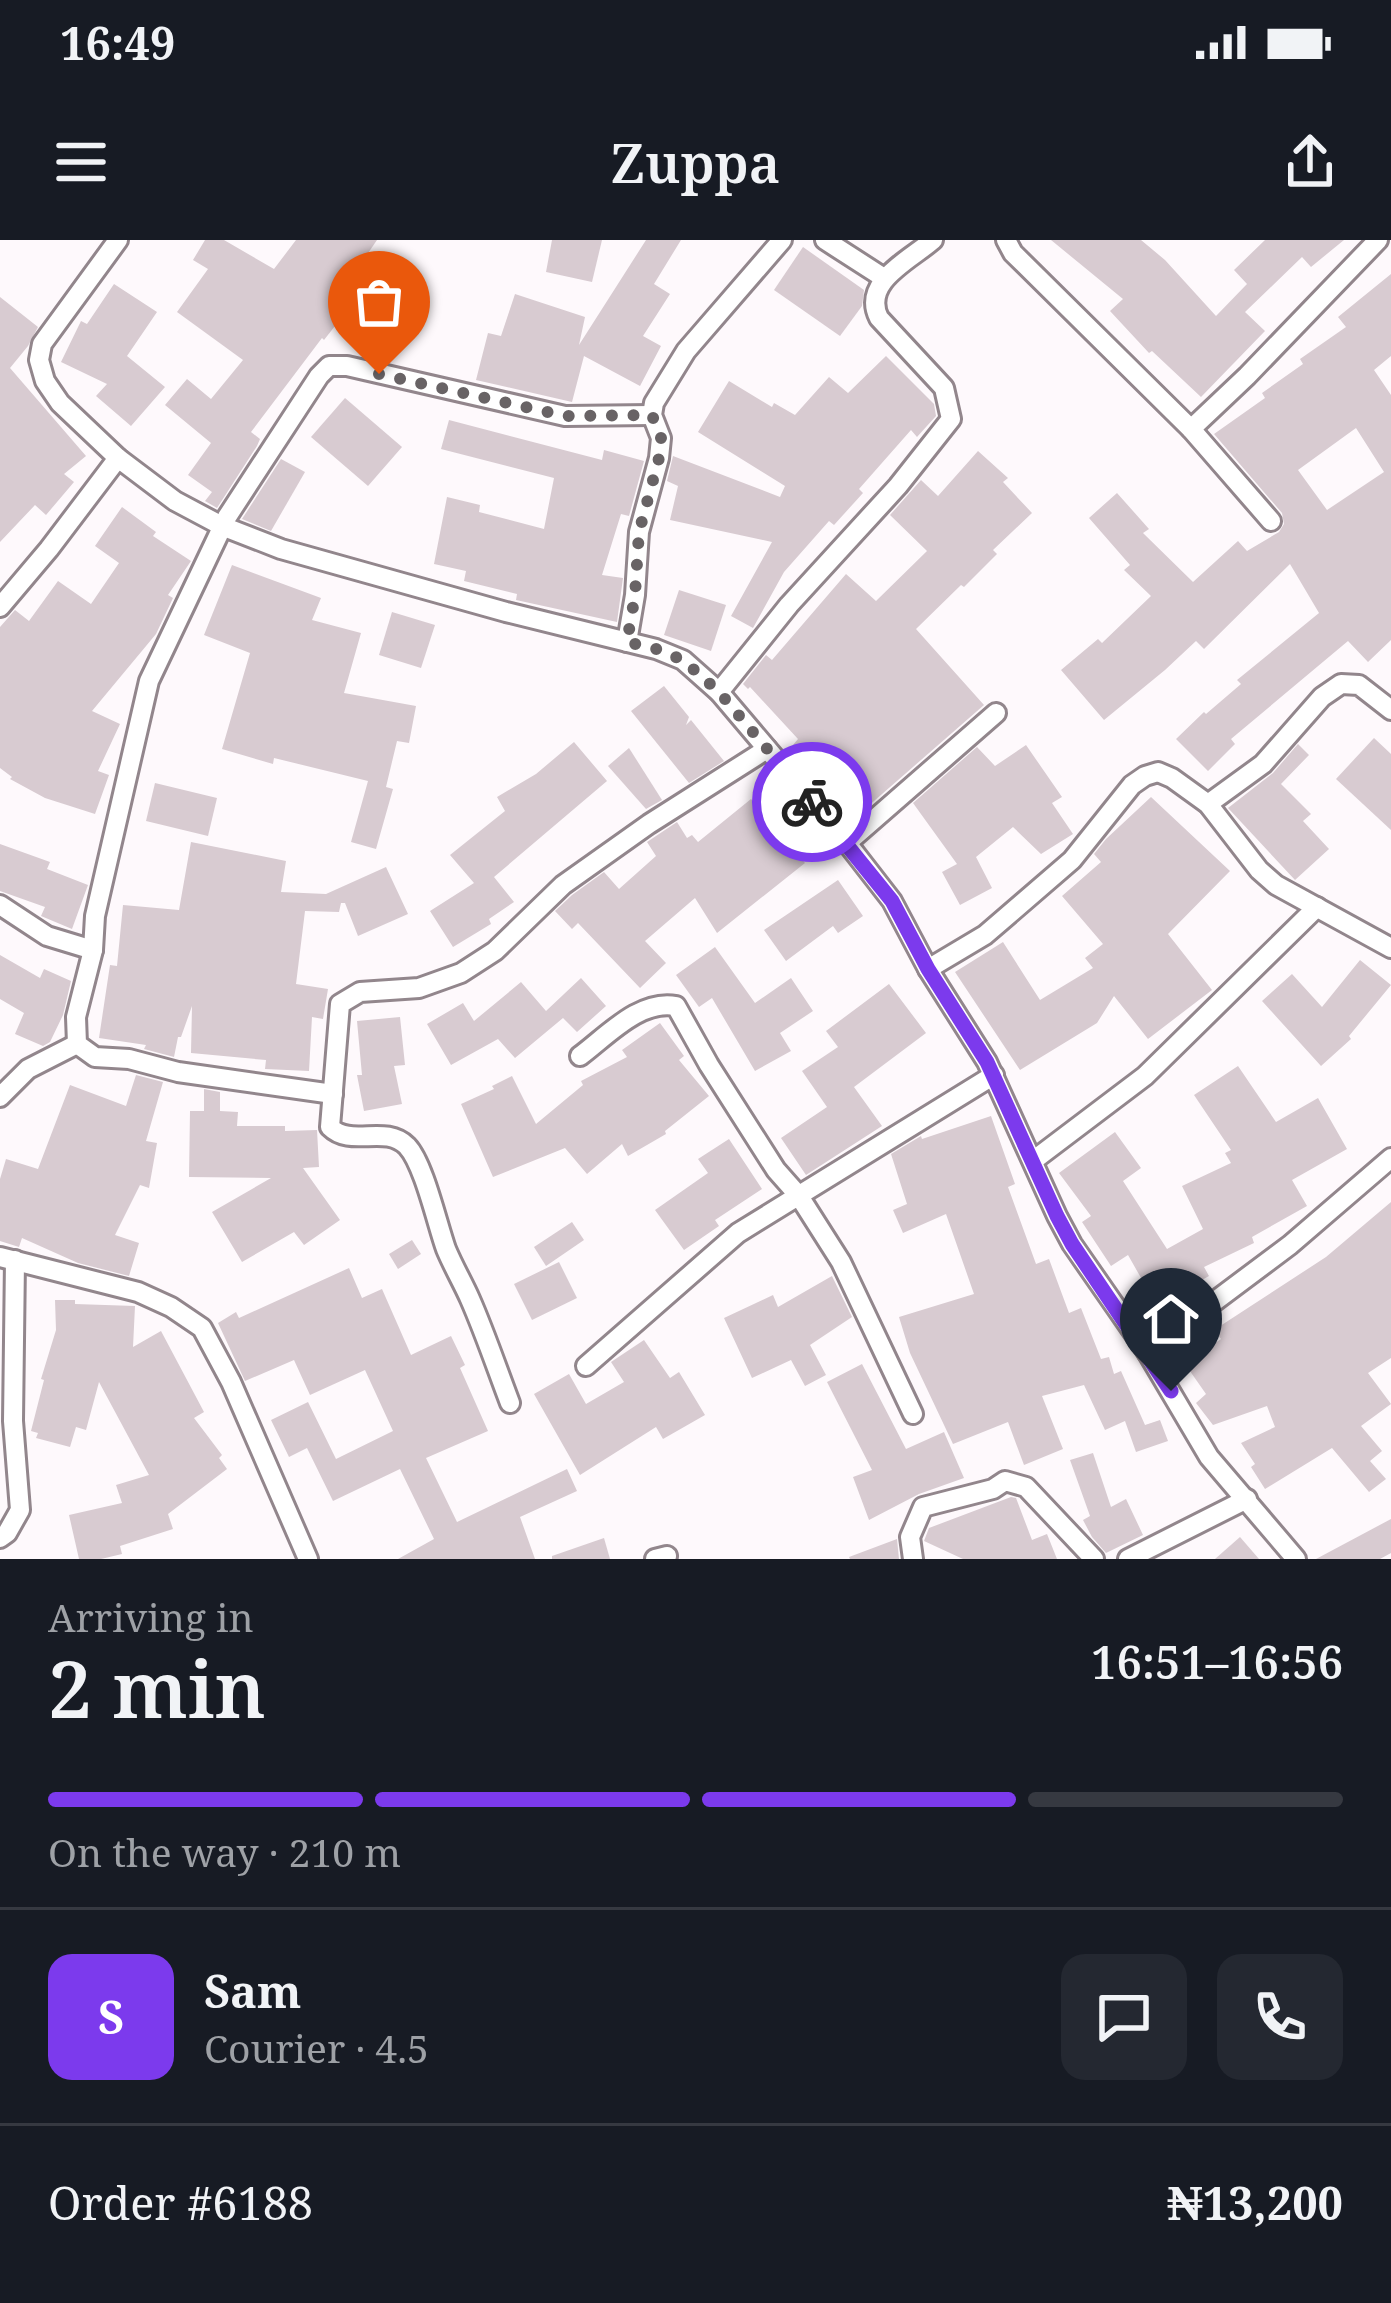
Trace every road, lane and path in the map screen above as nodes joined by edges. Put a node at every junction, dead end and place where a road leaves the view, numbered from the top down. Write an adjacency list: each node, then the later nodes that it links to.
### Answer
1 (118, 240): 10 (street)
2 (782, 240): 8 (street)
3 (825, 240): 7 (street)
4 (932, 240): 7 (street)
5 (1006, 240): 9 (street)
6 (1378, 240): 9 (street)
7 (884, 278): 15 (street)
8 (652, 415): 12 (street); 14 (street)
9 (1191, 429): 11 (street)
10 (118, 458): 12 (street); 13 (street)
11 (1270, 521)
12 (222, 526): 14 (street); 24 (street)
13 (0, 607)
14 (627, 642): 15 (street)
15 (719, 692): 18 (street)
16 (1391, 710): 19 (street)
17 (996, 713): 20 (street)
18 (767, 749): 20 (street); 29 (street)
19 (1208, 804): 22 (street); 25 (street)
20 (847, 843): 25 (street)
21 (0, 905): 24 (street)
22 (1317, 907): 23 (street); 32 (street)
23 (1391, 948)
24 (93, 950): 26 (street)
25 (928, 969): 28 (street)
26 (77, 1043): 29 (street); 30 (street)
27 (580, 1056): 33 (street)
28 (994, 1075): 32 (street); 33 (street)
29 (333, 1094): 37 (street)
30 (0, 1097)
31 (1391, 1158): 35 (street)
32 (1034, 1160): 35 (street)
33 (799, 1196): 36 (street); 38 (street)
34 (7, 1259): 40 (street); 41 (street)
35 (1147, 1352): 39 (street)
36 (586, 1366)
37 (510, 1403)
38 (914, 1414)
39 (1247, 1499): 44 (street); 45 (street)
40 (0, 1538)
41 (308, 1559)
42 (913, 1559): 43 (street)
43 (1094, 1559)
44 (1128, 1559)
45 (1296, 1559)

